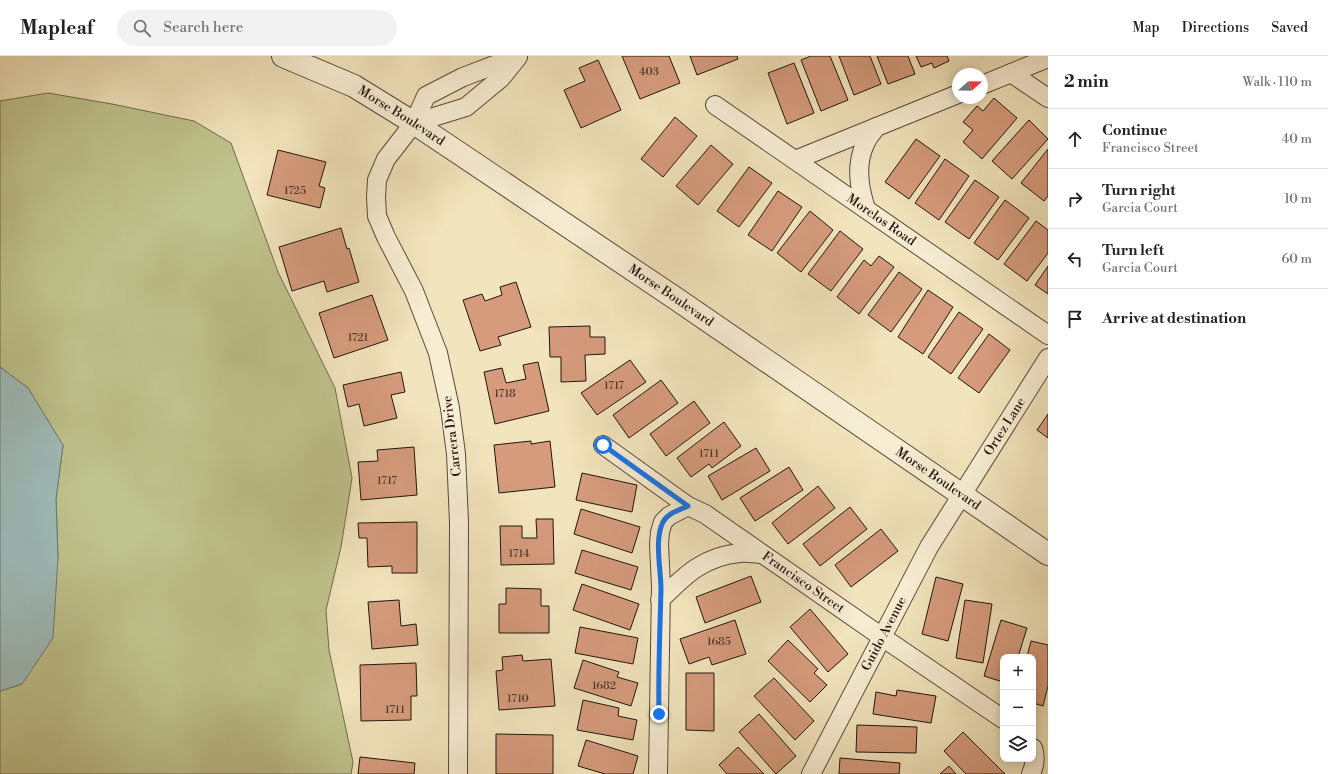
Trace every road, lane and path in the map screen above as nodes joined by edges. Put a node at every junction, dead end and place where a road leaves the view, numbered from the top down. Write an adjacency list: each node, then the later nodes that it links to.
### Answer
1 (283, 56): 9 (street, Morse Boulevard)
2 (518, 56): 9 (street); 9 (street, Carrera Drive)
3 (1048, 58): 4 (street)
4 (1011, 73): 5 (street); 7 (street)
5 (988, 83)
6 (952, 96): 10 (street)
7 (1048, 98)
8 (715, 105): 11 (street, Morelos Road)
9 (414, 123): 16 (street, Morse Boulevard); 23 (street, Carrera Drive)
10 (876, 127): 11 (street); 12 (street)
11 (795, 160): 12 (street, Morelos Road)
12 (866, 209): 13 (street, Morelos Road)
13 (1048, 335)
14 (1048, 358): 16 (street, Ortez Lane)
15 (603, 445): 17 (street, Francisco Street)
16 (961, 495): 19 (street, Morse Boulevard); 21 (street, Guido Avenue)
17 (688, 506): 18 (street, Francisco Street); 20 (street)
18 (762, 554): 20 (street); 21 (street, Francisco Street)
19 (1048, 554)
20 (660, 600): 24 (street)
21 (882, 637): 22 (street, Francisco Street); 25 (street, Guido Avenue)
22 (1000, 717)
23 (458, 774)
24 (658, 774)
25 (811, 774)

